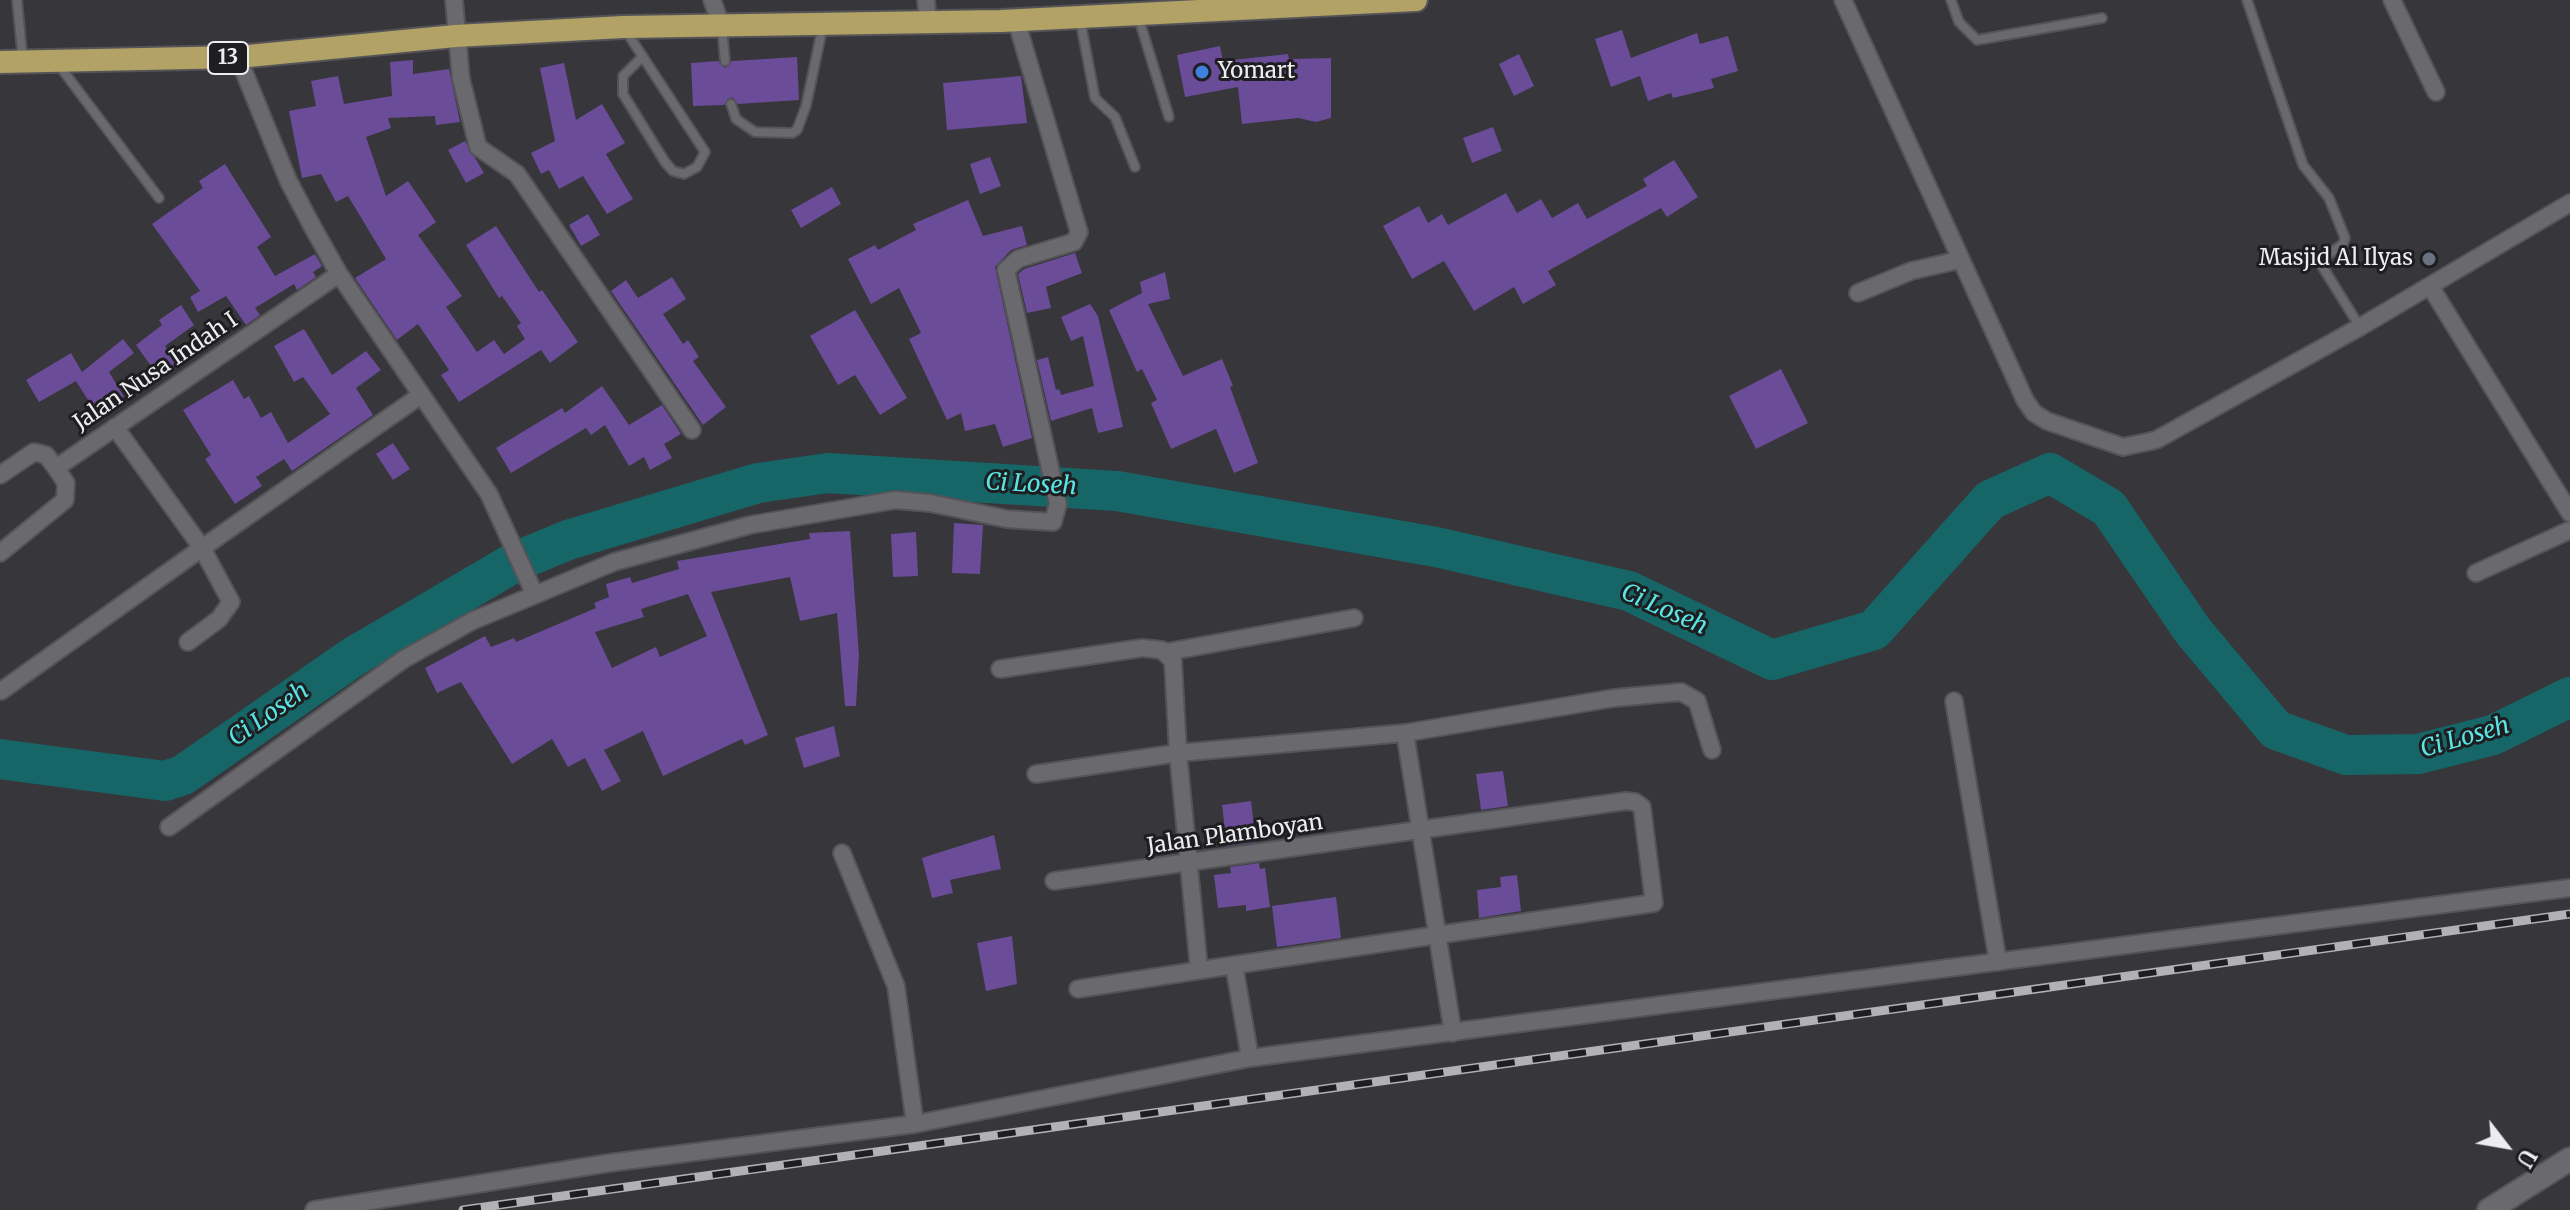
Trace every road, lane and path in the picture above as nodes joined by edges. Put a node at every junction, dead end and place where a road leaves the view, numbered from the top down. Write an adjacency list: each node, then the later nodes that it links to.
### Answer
1 (17, 0): 26 (lane)
2 (454, 0): 21 (street)
3 (712, 0): 20 (street)
4 (926, 0): 17 (street)
5 (1416, 0): 10 (highway, 13)
6 (1843, 0): 34 (street)
7 (1951, 0): 15 (lane)
8 (2247, 0): 38 (lane)
9 (2392, 0): 28 (street)
10 (1392, 1): 11 (highway, 13)
11 (1253, 3): 12 (highway, 13)
12 (1190, 5): 13 (highway, 13)
13 (1151, 9): 14 (highway, 13); 30 (lane)
14 (1080, 18): 16 (highway, 13); 31 (lane)
15 (2102, 18)
16 (1016, 20): 17 (highway, 13); 49 (street)
17 (928, 23): 18 (highway, 13)
18 (823, 24): 20 (highway, 13); 29 (lane)
19 (623, 27): 20 (highway, 13); 21 (highway, 13); 23 (lane)
20 (722, 27): 24 (lane)
21 (455, 36): 22 (highway, 13); 41 (street)
22 (238, 57): 27 (highway, 13); 35 (street)
23 (642, 57): 23 (lane)
24 (725, 61)
25 (0, 62): 26 (highway, 13)
26 (23, 62): 27 (highway, 13)
27 (57, 63): 32 (lane)
28 (2436, 92)
29 (731, 104)
30 (1169, 117)
31 (1135, 167)
32 (159, 198)
33 (2570, 203): 36 (street)
34 (1959, 260): 37 (street); 38 (street)
35 (339, 274): 39 (street); 40 (street, Jalan Nusa Indah I)
36 (2430, 286): 38 (street); 44 (street)
37 (1858, 293)
38 (2360, 327)
39 (421, 395): 46 (street); 49 (street)
40 (115, 427): 42 (street, Jalan Nusa Indah I); 46 (street)
41 (692, 430)
42 (56, 468): 43 (street); 47 (street)
43 (0, 475)
44 (2570, 513)
45 (2570, 530): 48 (street)
46 (202, 548): 51 (street); 54 (street)
47 (0, 553)
48 (2476, 573)
49 (535, 595): 60 (street)
50 (1354, 618): 52 (street)
51 (188, 642)
52 (1167, 652): 53 (street); 58 (street)
53 (1000, 669)
54 (1, 691)
55 (1954, 701): 67 (street)
56 (1405, 733): 57 (street); 58 (street); 61 (street)
57 (1712, 750)
58 (1178, 753): 59 (street); 63 (street)
59 (1036, 774)
60 (169, 827)
61 (1422, 831): 63 (street, Jalan Plamboyan); 66 (street); 66 (street, Jalan Plamboyan)
62 (842, 853): 73 (street)
63 (1187, 864): 64 (street, Jalan Plamboyan); 69 (street)
64 (1054, 881)
65 (2570, 888): 67 (street)
66 (1436, 935): 68 (street); 71 (street)
67 (1998, 962): 71 (street)
68 (1234, 965): 69 (street); 72 (street)
69 (1199, 969): 70 (street)
70 (1078, 989)
71 (1453, 1033): 72 (street)
72 (1250, 1058): 73 (street)
73 (915, 1124): 75 (street)
74 (2570, 1159): 76 (street)
75 (314, 1210)
76 (2489, 1210)

